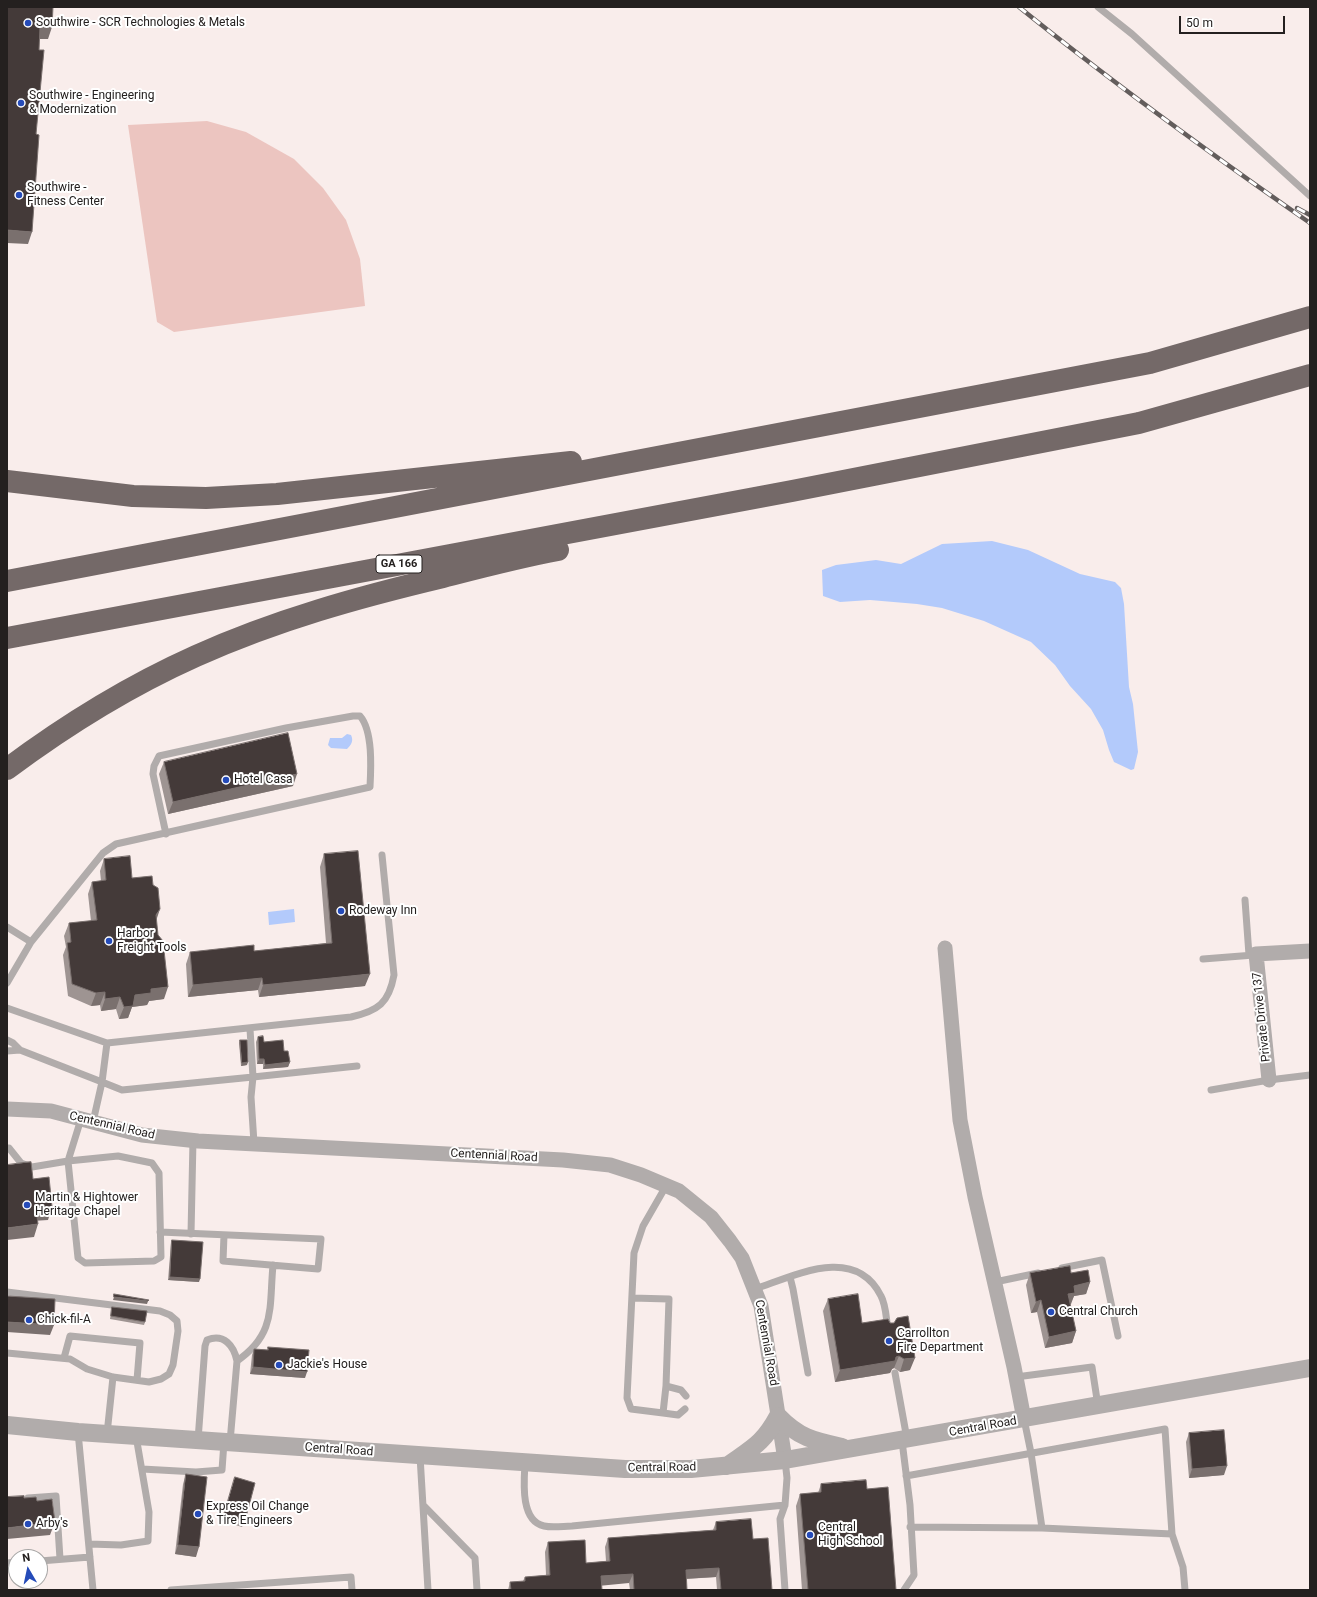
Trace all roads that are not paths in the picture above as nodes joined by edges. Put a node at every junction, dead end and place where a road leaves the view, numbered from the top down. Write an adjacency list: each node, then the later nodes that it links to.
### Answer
1 (1098, 7): 2 (lane)
2 (1310, 196)
3 (1310, 318): 5 (highway)
4 (1310, 374): 7 (highway)
5 (664, 455): 6 (highway); 8 (highway)
6 (7, 481)
7 (792, 491): 9 (highway, GA 166); 10 (highway)
8 (7, 581)
9 (7, 638)
10 (7, 769)
11 (166, 834): 11 (lane); 15 (lane)
12 (382, 855): 22 (lane)
13 (1245, 900): 18 (lane)
14 (7, 927): 15 (lane)
15 (31, 942): 20 (lane)
16 (945, 948): 45 (street)
17 (1310, 951): 18 (street)
18 (1253, 955): 19 (lane); 30 (street, Private Drive 137)
19 (1203, 959)
20 (7, 983)
21 (7, 1008): 24 (lane)
22 (250, 1029): 24 (lane); 29 (lane)
23 (7, 1040): 25 (lane)
24 (107, 1043): 31 (lane)
25 (20, 1050): 26 (lane); 31 (lane)
26 (7, 1051)
27 (357, 1066): 29 (lane)
28 (1310, 1075): 30 (lane)
29 (253, 1078): 31 (lane); 36 (lane)
30 (1269, 1080): 32 (lane)
31 (102, 1082): 34 (lane)
32 (1211, 1090)
33 (7, 1109): 34 (street, Centennial Road)
34 (87, 1120): 35 (street, Centennial Road); 38 (lane)
35 (193, 1140): 36 (street, Centennial Road); 41 (lane)
36 (254, 1144): 39 (street, Centennial Road)
37 (7, 1148): 38 (lane)
38 (68, 1161): 40 (lane); 40 (lane)
39 (666, 1186): 46 (street, Centennial Road); 48 (lane)
40 (160, 1232): 41 (lane)
41 (191, 1234): 42 (lane)
42 (224, 1235): 43 (lane); 43 (lane)
43 (273, 1265): 53 (lane)
44 (790, 1277): 46 (lane); 49 (lane); 56 (lane)
45 (995, 1282): 50 (lane); 58 (street)
46 (755, 1289): 65 (street, Centennial Road)
47 (7, 1292): 59 (lane)
48 (632, 1298): 60 (lane); 64 (lane)
49 (888, 1331)
50 (1118, 1336)
51 (7, 1353): 52 (lane)
52 (64, 1358): 57 (lane); 59 (lane)
53 (237, 1361): 71 (lane); 73 (lane)
54 (1310, 1368): 62 (street, Central Road)
55 (895, 1372): 72 (lane)
56 (808, 1373)
57 (113, 1377): 59 (lane); 69 (lane)
58 (1016, 1377): 62 (lane); 66 (street)
59 (137, 1380)
60 (666, 1386): 61 (lane); 64 (lane)
61 (686, 1396)
62 (1098, 1407): 66 (street, Central Road)
63 (685, 1409): 64 (lane)
64 (663, 1413)
65 (778, 1416): 74 (street); 77 (street, Centennial Road); 79 (street)
66 (1024, 1419): 72 (street, Central Road); 75 (lane)
67 (7, 1425): 68 (street, Central Road)
68 (78, 1432): 69 (street, Central Road); 88 (lane)
69 (107, 1434): 70 (street, Central Road)
70 (136, 1436): 71 (street, Central Road); 80 (lane)
71 (198, 1440): 73 (street, Central Road)
72 (905, 1441): 74 (street, Central Road); 81 (lane)
73 (227, 1442): 76 (street, Central Road); 80 (lane)
74 (850, 1450): 77 (street, Central Road)
75 (1031, 1453): 81 (lane); 86 (lane); 87 (lane)
76 (420, 1456): 78 (street, Central Road); 84 (lane)
77 (785, 1460): 79 (street, Central Road); 83 (lane)
78 (525, 1463): 79 (street, Central Road); 83 (lane)
79 (726, 1466)
80 (142, 1469): 88 (lane)
81 (906, 1476): 85 (lane)
82 (21, 1499): 90 (lane)
83 (786, 1505): 97 (lane)
84 (424, 1506): 95 (lane); 96 (lane)
85 (910, 1527): 86 (lane); 98 (lane)
86 (1042, 1528): 87 (lane)
87 (1172, 1534): 99 (lane)
88 (89, 1544): 89 (lane)
89 (90, 1557): 90 (lane); 92 (lane)
90 (60, 1559): 91 (lane)
91 (48, 1560)
92 (93, 1590)
93 (171, 1590): 94 (lane)
94 (352, 1590)
95 (428, 1590)
96 (477, 1590)
97 (785, 1590)
98 (904, 1590)
99 (1185, 1590)

